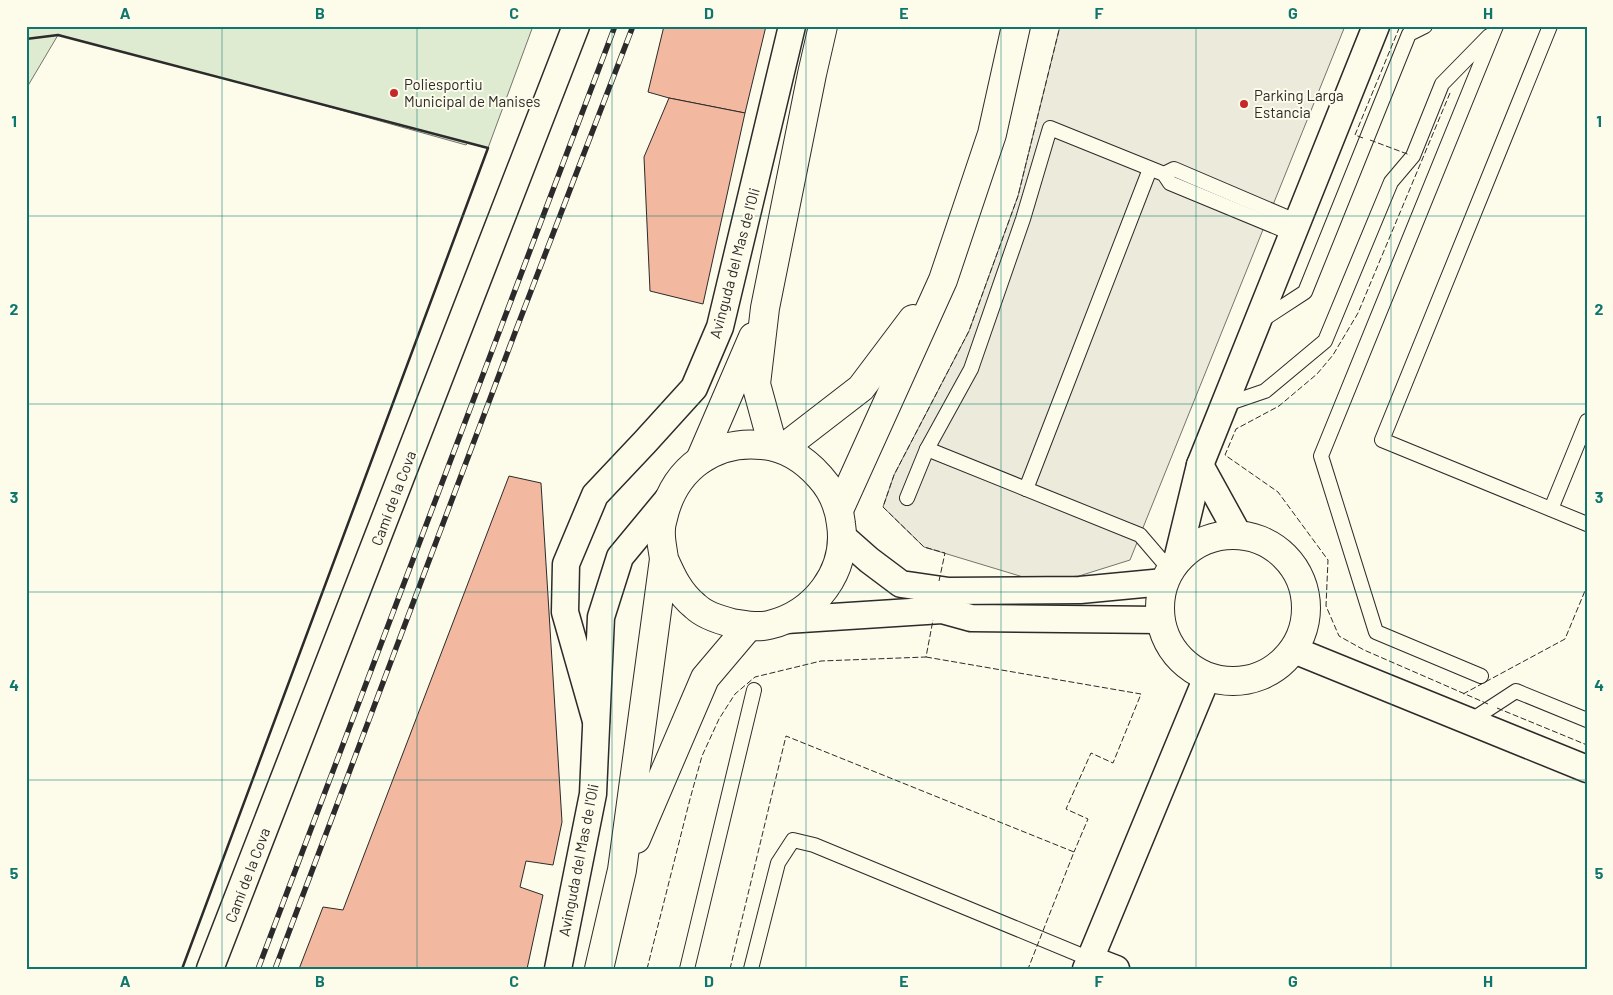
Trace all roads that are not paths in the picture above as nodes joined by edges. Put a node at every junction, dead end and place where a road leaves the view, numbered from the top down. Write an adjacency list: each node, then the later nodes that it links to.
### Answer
1 (576, 26): 43 (street, Camí de la Cova)
2 (792, 26): 38 (street, Avinguda del Mas de l'Oli)
3 (823, 26): 12 (main road)
4 (1016, 26): 11 (main road)
5 (1376, 26): 10 (street)
6 (1425, 26): 13 (lane)
7 (1550, 26): 23 (lane)
8 (1496, 28): 14 (lane); 34 (lane)
9 (1150, 169): 10 (lane); 17 (lane); 20 (lane)
10 (1295, 228): 13 (street)
11 (943, 280): 16 (main road); 24 (main road)
12 (765, 308): 16 (main road); 18 (main road)
13 (1258, 322): 14 (street)
14 (1224, 405): 19 (street)
15 (1587, 421): 23 (lane)
16 (778, 447): 18 (main road); 24 (main road)
17 (927, 449): 20 (lane); 21 (lane)
18 (700, 460): 22 (main road)
19 (1200, 465): 26 (street); 29 (street)
20 (1026, 488): 29 (lane)
21 (907, 498)
22 (668, 499): 28 (main road); 38 (street, Avinguda del Mas de l'Oli)
23 (1551, 509): 25 (lane)
24 (839, 510): 27 (main road)
25 (1587, 524)
26 (1238, 534): 29 (main road); 33 (main road)
27 (843, 537): 29 (street); 30 (main road)
28 (664, 559): 32 (main road); 41 (main road)
29 (1170, 571): 31 (main road)
30 (786, 620): 31 (street); 32 (main road)
31 (1160, 620): 35 (main road)
32 (749, 626): 41 (main road)
33 (1294, 650): 35 (main road); 39 (street)
34 (1481, 676)
35 (1207, 677): 42 (street)
36 (754, 690): 46 (lane)
37 (1587, 720): 39 (lane)
38 (596, 721): 44 (street, Avinguda del Mas de l'Oli)
39 (1470, 722): 40 (street)
40 (1587, 770)
41 (622, 870): 45 (main road)
42 (1088, 964): 47 (lane); 48 (street)
43 (210, 969)
44 (558, 969)
45 (599, 969)
46 (686, 969)
47 (751, 969)
48 (1116, 969)

